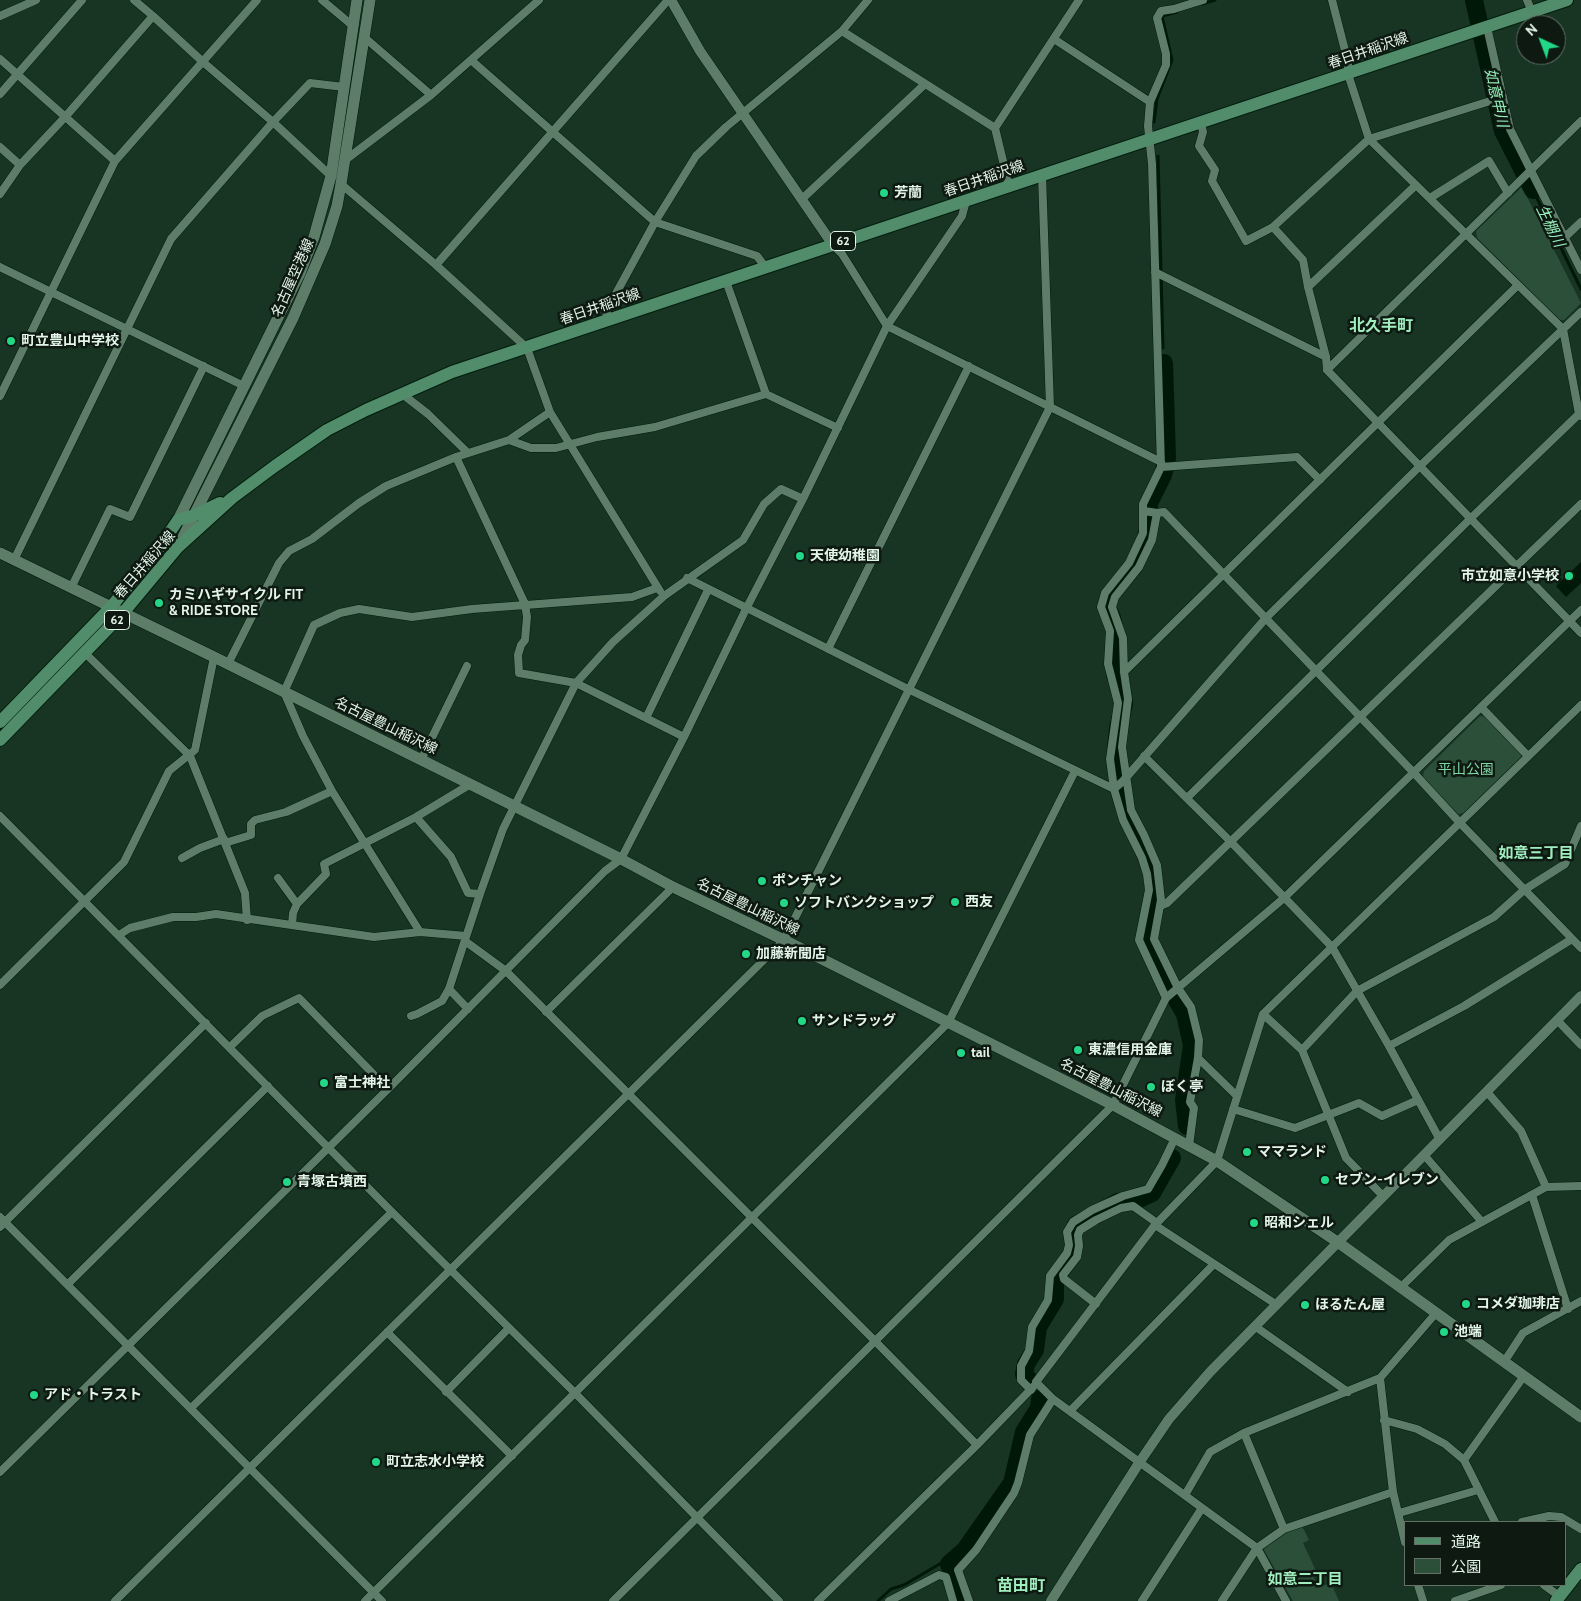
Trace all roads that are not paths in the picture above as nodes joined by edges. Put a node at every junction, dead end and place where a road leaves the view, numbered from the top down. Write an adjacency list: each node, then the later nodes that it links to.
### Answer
1 (36, 0): 17 (street)
2 (82, 0): 27 (street)
3 (134, 0): 18 (street)
4 (257, 0): 26 (street)
5 (322, 0): 19 (street)
6 (357, 0): 19 (main road, 名古屋空港線)
7 (377, 0): 15 (street)
8 (539, 0): 25 (street)
9 (670, 0): 35 (street); 41 (street)
10 (868, 0): 21 (street)
11 (1079, 0): 23 (street)
12 (1204, 0): 34 (street)
13 (1332, 0): 28 (street)
14 (1567, 0): 16 (main road, 春日井稲沢線 / 62)
15 (369, 5): 22 (main road, 名古屋空港線)
16 (1530, 6): 20 (main road, 春日井稲沢線 / 62)
17 (0, 16)
18 (154, 16): 26 (street); 36 (street)
19 (353, 26): 30 (main road, 名古屋空港線)
20 (1483, 29): 28 (main road, 春日井稲沢線 / 62); 33 (street)
21 (842, 32): 29 (street); 35 (street)
22 (364, 37): 32 (street); 46 (main road, 名古屋空港線)
23 (1054, 39): 34 (street); 40 (street)
24 (0, 59): 27 (street)
25 (471, 60): 32 (street); 41 (street)
26 (203, 62): 38 (street); 45 (street)
27 (17, 74): 31 (street); 36 (street)
28 (1348, 74): 39 (main road, 春日井稲沢線 / 62); 43 (street)
29 (925, 84): 40 (street); 57 (street)
30 (344, 87): 38 (street); 50 (main road, 名古屋空港線)
31 (0, 94)
32 (431, 95): 46 (street)
33 (1498, 99): 43 (street); 48 (street)
34 (1150, 102): 42 (street)
35 (743, 115): 57 (street); 59 (street)
36 (66, 116): 45 (street); 47 (street)
37 (1581, 121): 48 (street)
38 (273, 122): 50 (street); 77 (street)
39 (1201, 123): 42 (main road, 春日井稲沢線 / 62); 61 (street)
40 (995, 128): 53 (street)
41 (552, 131): 59 (street); 65 (street)
42 (1149, 139): 49 (main road, 春日井稲沢線 / 62); 69 (street)
43 (1369, 139): 52 (street); 61 (street)
44 (0, 148): 47 (street)
45 (115, 161): 73 (street)
46 (344, 161): 51 (main road, 名古屋空港線)
47 (20, 165): 55 (street)
48 (1531, 170): 54 (street); 63 (street)
49 (1042, 175): 53 (main road, 春日井稲沢線 / 62); 88 (street)
50 (331, 176): 84 (main road, 名古屋空港線)
51 (341, 184): 65 (street); 104 (main road, 名古屋空港線)
52 (1416, 185): 56 (street); 72 (street)
53 (1009, 186): 58 (main road, 春日井稲沢線 / 62)
54 (1508, 193): 56 (street); 62 (street)
55 (0, 194)
56 (1430, 198): 62 (street)
57 (802, 199): 64 (street)
58 (966, 201): 64 (main road, 春日井稲沢線 / 62); 76 (street)
59 (655, 222): 67 (street); 75 (street)
60 (1581, 222): 63 (street)
61 (1273, 227): 72 (street)
62 (1465, 234): 71 (street); 83 (street)
63 (1565, 237): 68 (street)
64 (833, 245): 67 (main road, 春日井稲沢線 / 62); 76 (street)
65 (436, 265): 79 (street)
66 (0, 267): 73 (street)
67 (766, 268): 70 (main road, 春日井稲沢線 / 62)
68 (1581, 270)
69 (1156, 272): 80 (street); 97 (street)
70 (726, 281): 75 (main road, 春日井稲沢線 / 62); 86 (street)
71 (1517, 286): 78 (street); 91 (street)
72 (1308, 287): 80 (street)
73 (51, 292): 77 (street); 87 (street)
74 (1581, 312): 78 (street)
75 (606, 320): 79 (main road, 春日井稲沢線 / 62)
76 (887, 326): 82 (street); 92 (street)
77 (127, 328): 81 (street); 109 (street)
78 (1564, 328): 90 (street); 98 (street)
79 (527, 348): 85 (main road, 春日井稲沢線 / 62); 89 (street)
80 (1326, 357): 83 (street)
81 (204, 366): 84 (street); 113 (street)
82 (969, 366): 88 (street); 125 (street)
83 (1327, 370): 91 (street)
84 (244, 386): 106 (main road, 名古屋空港線)
85 (400, 394): 95 (street); 100 (main road, 春日井稲沢線 / 62)
86 (766, 394): 92 (street); 94 (street)
87 (0, 396)
88 (1050, 408): 97 (street); 133 (street)
89 (550, 412): 93 (street); 94 (street)
90 (1580, 415): 105 (street)
91 (1378, 423): 98 (street); 99 (street)
92 (838, 428): 101 (street)
93 (510, 440): 94 (street); 95 (street)
94 (570, 444): 114 (street)
95 (468, 453): 96 (street)
96 (456, 456): 117 (street); 128 (street)
97 (1161, 465): 99 (street); 103 (street)
98 (1420, 466): 105 (street); 122 (street)
99 (1320, 480): 111 (street)
100 (232, 498): 104 (main road, 春日井稲沢線 / 62); 107 (main road, 春日井稲沢線 / 62)
101 (803, 498): 112 (street); 119 (street)
102 (1581, 504): 110 (street)
103 (1150, 512): 111 (street); 130 (street); 148 (street)
104 (195, 515): 106 (main road, 春日井稲沢線 / 62); 107 (main road, 名古屋空港線)
105 (1470, 519): 110 (street); 131 (street)
106 (178, 520): 118 (main road, 春日井稲沢線 / 62)
107 (178, 547): 121 (main road, 春日井稲沢線 / 62)
108 (0, 553): 109 (main road, 名古屋豊山稲沢線)
109 (14, 560): 113 (main road, 名古屋豊山稲沢線)
110 (1516, 566): 123 (street); 137 (street)
111 (1224, 574): 122 (street); 130 (street)
112 (687, 578): 115 (street); 116 (street)
113 (71, 588): 118 (main road, 名古屋豊山稲沢線)
114 (657, 588): 116 (street); 117 (street)
115 (708, 590): 119 (street); 138 (street)
116 (664, 596): 132 (street)
117 (525, 604): 132 (street); 134 (street)
118 (111, 607): 121 (main road, 名古屋豊山稲沢線); 139 (main road, 春日井稲沢線 / 62)
119 (746, 609): 125 (street); 140 (street)
120 (1581, 610): 123 (street)
121 (123, 613): 126 (main road, 春日井稲沢線 / 62); 127 (main road, 名古屋豊山稲沢線)
122 (1266, 618): 131 (street); 143 (street)
123 (1570, 621): 124 (street); 136 (street)
124 (1581, 633)
125 (828, 650): 133 (street)
126 (85, 653): 141 (main road, 春日井稲沢線 / 62); 142 (street)
127 (214, 657): 128 (main road, 名古屋豊山稲沢線); 142 (street)
128 (228, 664): 134 (main road, 名古屋豊山稲沢線)
129 (467, 666): 145 (street)
130 (1124, 672): 148 (street)
131 (1316, 672): 137 (street); 151 (street)
132 (576, 683): 138 (street); 152 (street)
133 (910, 690): 146 (street); 176 (street)
134 (284, 692): 145 (main road, 名古屋豊山稲沢線); 150 (street)
135 (1581, 705): 144 (street)
136 (1481, 707): 144 (street); 147 (street)
137 (1360, 717): 147 (street); 158 (street)
138 (646, 718): 140 (street)
139 (0, 722)
140 (684, 737): 161 (street)
141 (0, 740)
142 (190, 756): 157 (street); 167 (street)
143 (1144, 756): 148 (street); 151 (street)
144 (1528, 756): 155 (street)
145 (421, 760): 149 (main road, 名古屋豊山稲沢線)
146 (1075, 771): 148 (street); 191 (street)
147 (1414, 773): 155 (street); 166 (street)
148 (1120, 783): 169 (street); 183 (street)
149 (469, 785): 152 (main road, 名古屋豊山稲沢線); 154 (street)
150 (332, 791): 157 (street); 159 (street)
151 (1187, 798): 158 (street)
152 (515, 807): 161 (main road, 名古屋豊山稲沢線); 165 (street)
153 (0, 816): 167 (street)
154 (416, 817): 159 (street); 165 (street)
155 (1460, 823): 164 (street); 177 (street)
156 (1581, 826): 164 (street)
157 (224, 841): 160 (street); 170 (street)
158 (1231, 842): 166 (street); 169 (street)
159 (365, 845): 168 (street); 172 (street)
160 (182, 858)
161 (621, 859): 163 (main road, 名古屋豊山稲沢線); 179 (street)
162 (278, 878): 168 (street)
163 (673, 887): 176 (main road, 名古屋豊山稲沢線); 186 (street)
164 (1524, 890): 175 (street); 182 (street)
165 (480, 894): 174 (street)
166 (1284, 898): 177 (street); 183 (street)
167 (85, 902): 173 (street); 180 (street)
168 (297, 904): 171 (street)
169 (1160, 906): 183 (street)
170 (247, 920): 171 (street); 173 (street)
171 (292, 925): 172 (street)
172 (420, 932): 174 (street)
173 (119, 935): 190 (street)
174 (466, 938): 179 (street); 181 (street)
175 (1572, 939): 178 (street); 193 (street)
176 (784, 940): 191 (main road, 名古屋豊山稲沢線); 200 (street)
177 (1332, 947): 182 (street); 187 (street)
178 (1581, 948)
179 (506, 971): 185 (street); 186 (street)
180 (0, 985)
181 (449, 989): 185 (street); 188 (street)
182 (1357, 991): 193 (street); 195 (street)
183 (1172, 993): 196 (street); 203 (street)
184 (1581, 996): 189 (street)
185 (468, 1009): 198 (street)
186 (546, 1012): 200 (street)
187 (1263, 1014): 195 (street); 201 (street)
188 (411, 1016)
189 (1557, 1020): 192 (street); 199 (street)
190 (206, 1023): 194 (street); 218 (street)
191 (948, 1024): 203 (main road, 名古屋豊山稲沢線); 217 (street)
192 (1581, 1045)
193 (1389, 1046): 202 (street)
194 (230, 1047): 197 (street); 198 (street)
195 (1302, 1050): 205 (street)
196 (1198, 1058): 201 (street); 208 (street)
197 (268, 1086): 209 (street); 224 (street)
198 (388, 1089): 209 (street)
199 (1487, 1092): 207 (street); 213 (street)
200 (627, 1094): 217 (street); 223 (street)
201 (1237, 1096): 204 (street)
202 (1418, 1100): 205 (street); 207 (street)
203 (1113, 1105): 206 (main road, 名古屋豊山稲沢線); 234 (street)
204 (1233, 1109): 205 (street); 211 (street)
205 (1329, 1115): 215 (street)
206 (1175, 1138): 208 (main road, 名古屋豊山稲沢線); 240 (street)
207 (1440, 1140): 210 (street)
208 (1189, 1146): 211 (main road, 名古屋豊山稲沢線)
209 (328, 1147): 216 (street); 235 (street)
210 (1425, 1156): 215 (street); 219 (street)
211 (1217, 1161): 220 (street); 221 (main road, 名古屋豊山稲沢線)
212 (1581, 1186): 213 (street)
213 (1546, 1187): 214 (street)
214 (1532, 1195): 219 (street); 229 (street)
215 (1384, 1197): 221 (street)
216 (392, 1212): 223 (street); 245 (street)
217 (753, 1218): 234 (street); 243 (street)
218 (2, 1222): 224 (street)
219 (1482, 1222): 225 (street)
220 (1156, 1224): 222 (street); 227 (street); 227 (street)
221 (1339, 1243): 225 (main road, 名古屋豊山稲沢線); 228 (street)
222 (1214, 1264): 228 (street); 246 (street)
223 (450, 1270): 232 (street); 233 (street)
224 (68, 1284): 235 (street)
225 (1401, 1287): 230 (main road, 名古屋豊山稲沢線)
226 (1581, 1302): 229 (street)
227 (1096, 1304): 239 (street)
228 (1277, 1305): 231 (street)
229 (1568, 1309): 236 (street)
230 (1436, 1313): 236 (main road, 名古屋豊山稲沢線); 238 (street)
231 (1256, 1327): 242 (street); 253 (street)
232 (509, 1328): 241 (street); 243 (street)
233 (387, 1332): 241 (street); 254 (street)
234 (875, 1341): 250 (street); 261 (street)
235 (128, 1345): 245 (street); 255 (street)
236 (1504, 1362): 237 (main road, 名古屋豊山稲沢線)
237 (1524, 1376): 247 (main road, 名古屋豊山稲沢線); 252 (street)
238 (1380, 1378): 242 (street); 248 (street)
239 (1036, 1382): 240 (street); 244 (street)
240 (1031, 1390): 250 (street)
241 (446, 1392): 251 (street)
242 (1348, 1392): 249 (street)
243 (575, 1393): 251 (street); 261 (street)
244 (1053, 1399): 246 (street); 282 (street)
245 (191, 1408): 254 (street)
246 (1070, 1411): 253 (street)
247 (1581, 1417)
248 (1384, 1420): 252 (street); 257 (street)
249 (1244, 1433): 258 (street); 264 (street)
250 (976, 1445): 279 (street)
251 (512, 1456): 272 (street)
252 (1464, 1460): 256 (street)
253 (1138, 1463): 258 (street); 283 (street)
254 (249, 1468): 272 (street); 274 (street)
255 (0, 1472)
256 (1478, 1490): 260 (street); 262 (street)
257 (1393, 1492): 260 (street); 264 (street)
258 (1185, 1495): 259 (street)
259 (1202, 1508): 267 (street); 284 (street)
260 (1399, 1513): 266 (street)
261 (698, 1517): 277 (street); 278 (street)
262 (1494, 1521)
263 (1526, 1521): 265 (street)
264 (1284, 1529): 267 (street)
265 (1581, 1529)
266 (1404, 1537)
267 (1257, 1548): 285 (street); 286 (street)
268 (1581, 1569): 273 (main road)
269 (1418, 1586): 287 (street)
270 (1498, 1586): 288 (street)
271 (1545, 1586): 273 (street)
272 (373, 1592): 275 (street); 276 (street)
273 (1558, 1599)
274 (116, 1601)
275 (364, 1601)
276 (382, 1601)
277 (613, 1601)
278 (779, 1601)
279 (818, 1601)
280 (889, 1601): 281 (street)
281 (953, 1601)
282 (969, 1601)
283 (1051, 1601)
284 (1142, 1601)
285 (1222, 1601)
286 (1286, 1601)
287 (1423, 1601)
288 (1455, 1601)

